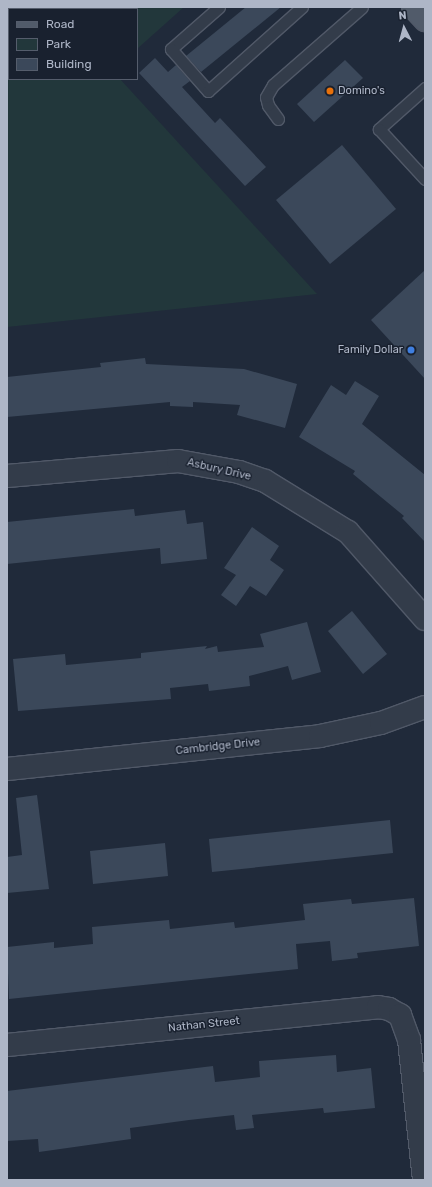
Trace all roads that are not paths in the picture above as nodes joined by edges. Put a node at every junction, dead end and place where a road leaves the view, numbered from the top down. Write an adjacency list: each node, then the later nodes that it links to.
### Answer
1 (219, 7): 2 (lane)
2 (302, 7)
3 (362, 7): 7 (lane)
4 (413, 7): 5 (main road)
5 (425, 20)
6 (425, 88): 8 (lane)
7 (278, 119)
8 (425, 179)
9 (7, 476): 10 (street, Asbury Drive)
10 (425, 619)
11 (425, 707): 12 (street, Cambridge Drive)
12 (7, 769)
13 (7, 1045): 14 (street, Nathan Street)
14 (424, 1180)

